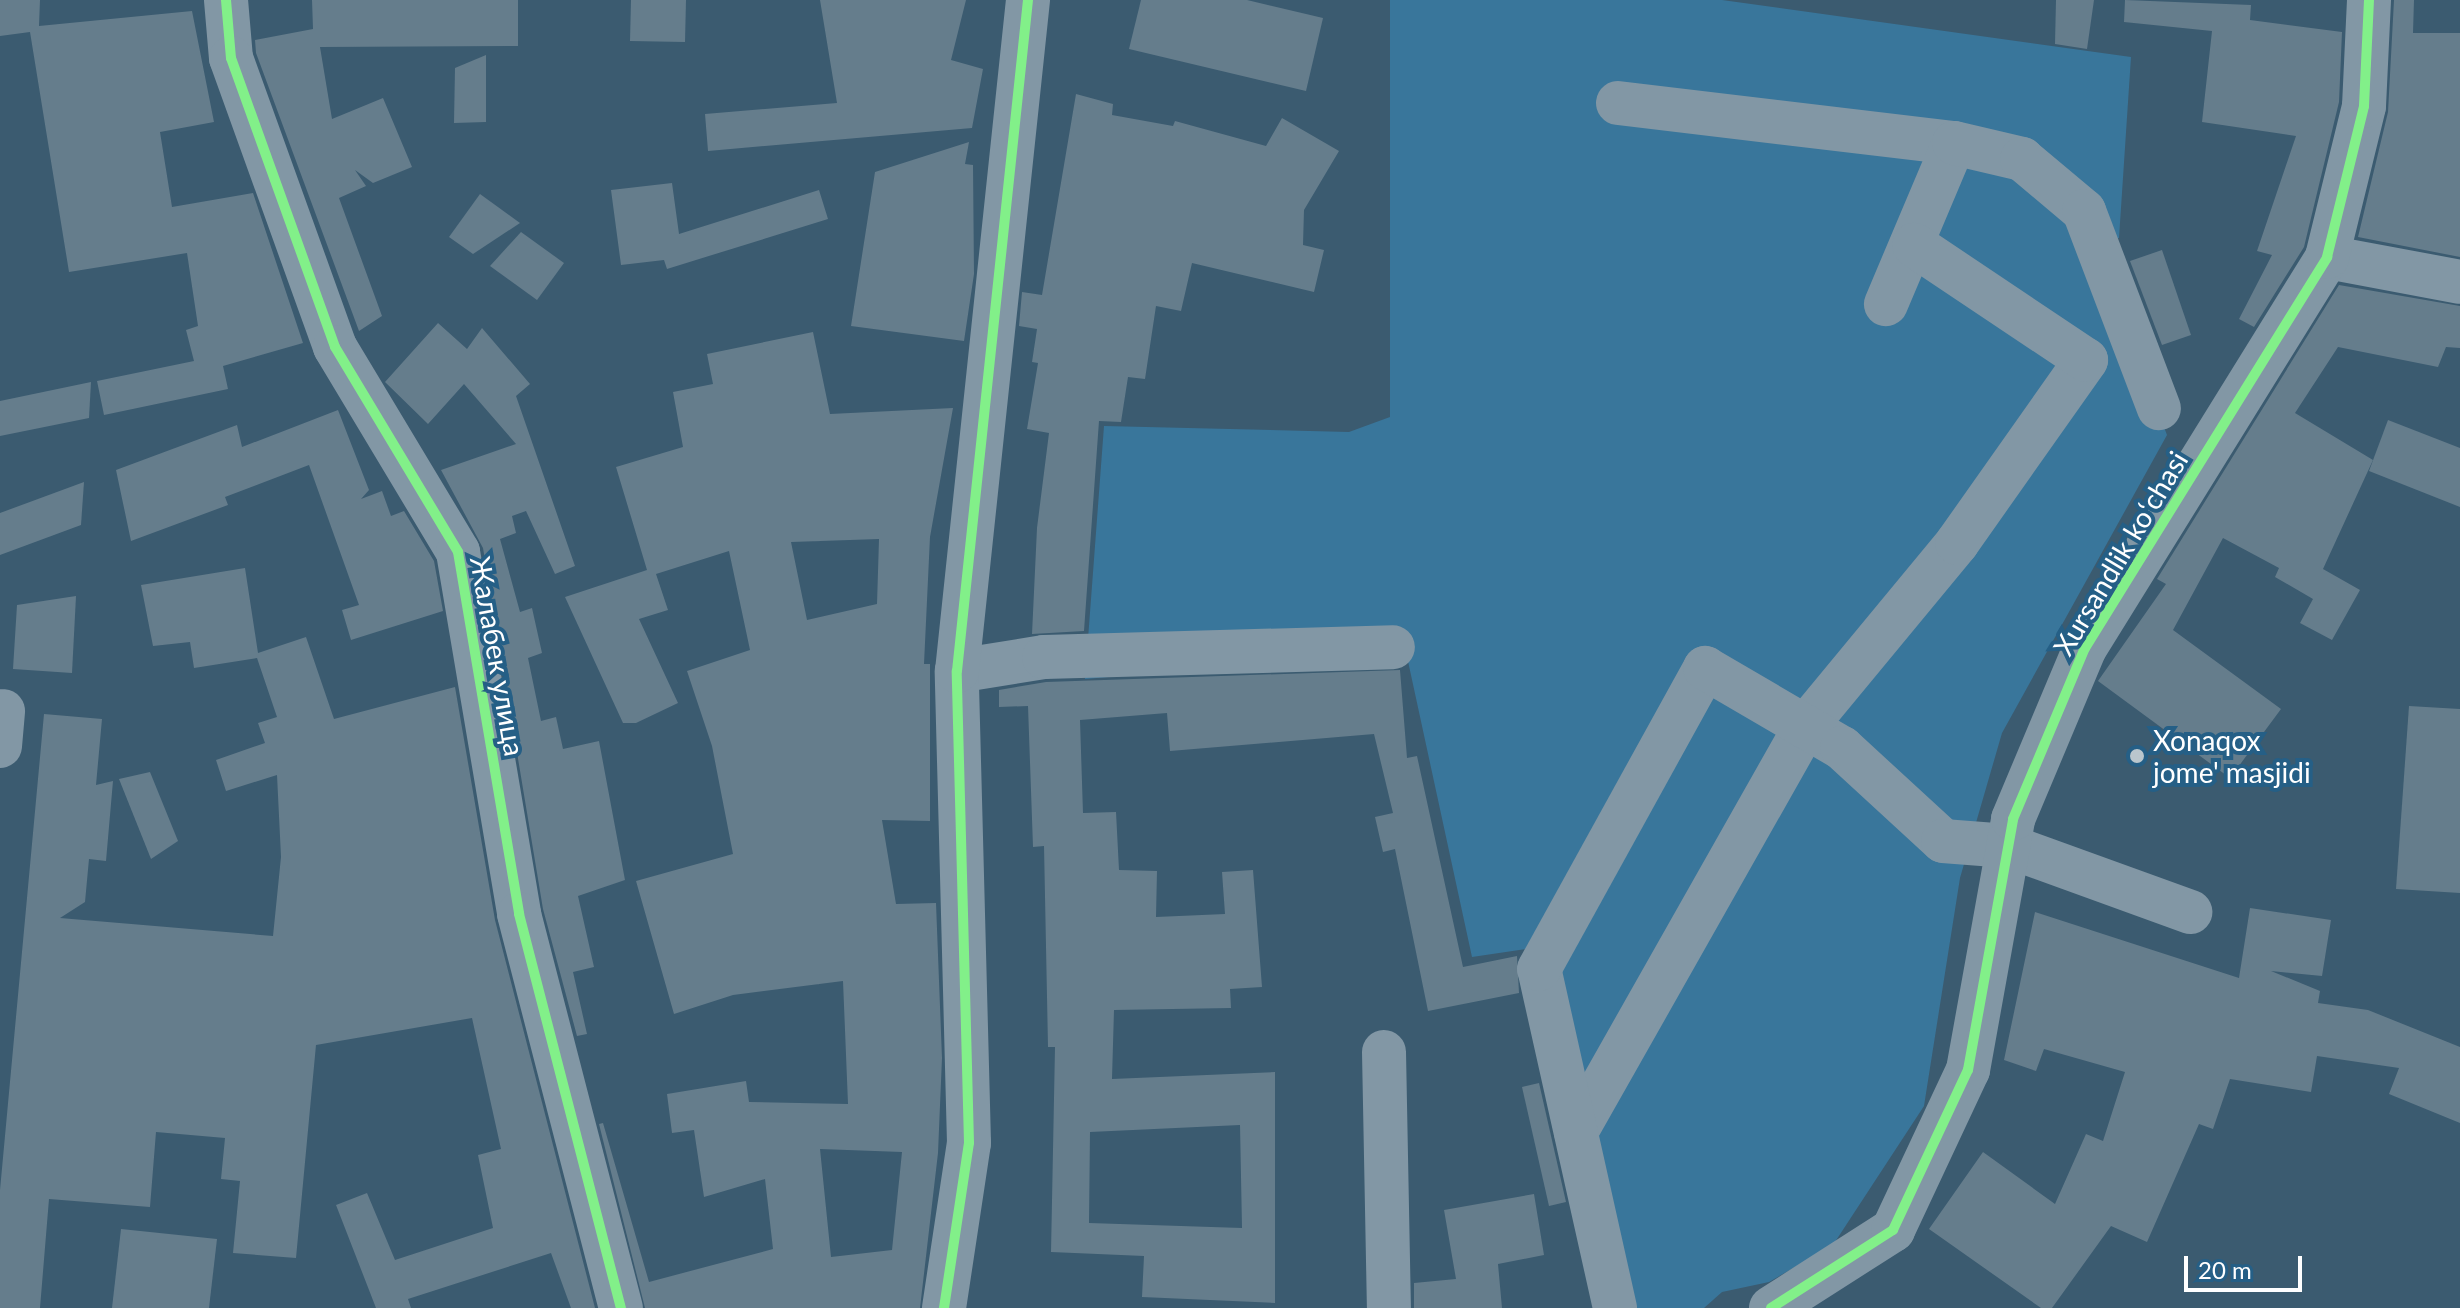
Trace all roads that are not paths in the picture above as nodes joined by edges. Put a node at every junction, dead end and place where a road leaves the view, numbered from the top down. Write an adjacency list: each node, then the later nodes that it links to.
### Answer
1 (226, 0): 18 (street, Жалабек улица)
2 (1028, 0): 12 (street)
3 (2369, 0): 7 (street, Xursandlik koʻchasi)
4 (1618, 103): 5 (street)
5 (1954, 143): 6 (street); 10 (street)
6 (1914, 245): 9 (street); 13 (street)
7 (2327, 257): 8 (street); 14 (street, Xursandlik koʻchasi)
8 (2460, 282)
9 (1886, 304)
10 (2159, 408)
11 (1393, 647): 12 (street)
12 (957, 671): 19 (street)
13 (1805, 727): 14 (street); 17 (street); 17 (street)
14 (2008, 846): 15 (street); 22 (street, Xursandlik koʻchasi)
15 (2190, 912)
16 (1384, 1052): 20 (street)
17 (1576, 1132): 21 (street)
18 (621, 1308)
19 (944, 1308)
20 (1389, 1308)
21 (1615, 1308)
22 (1771, 1308)

